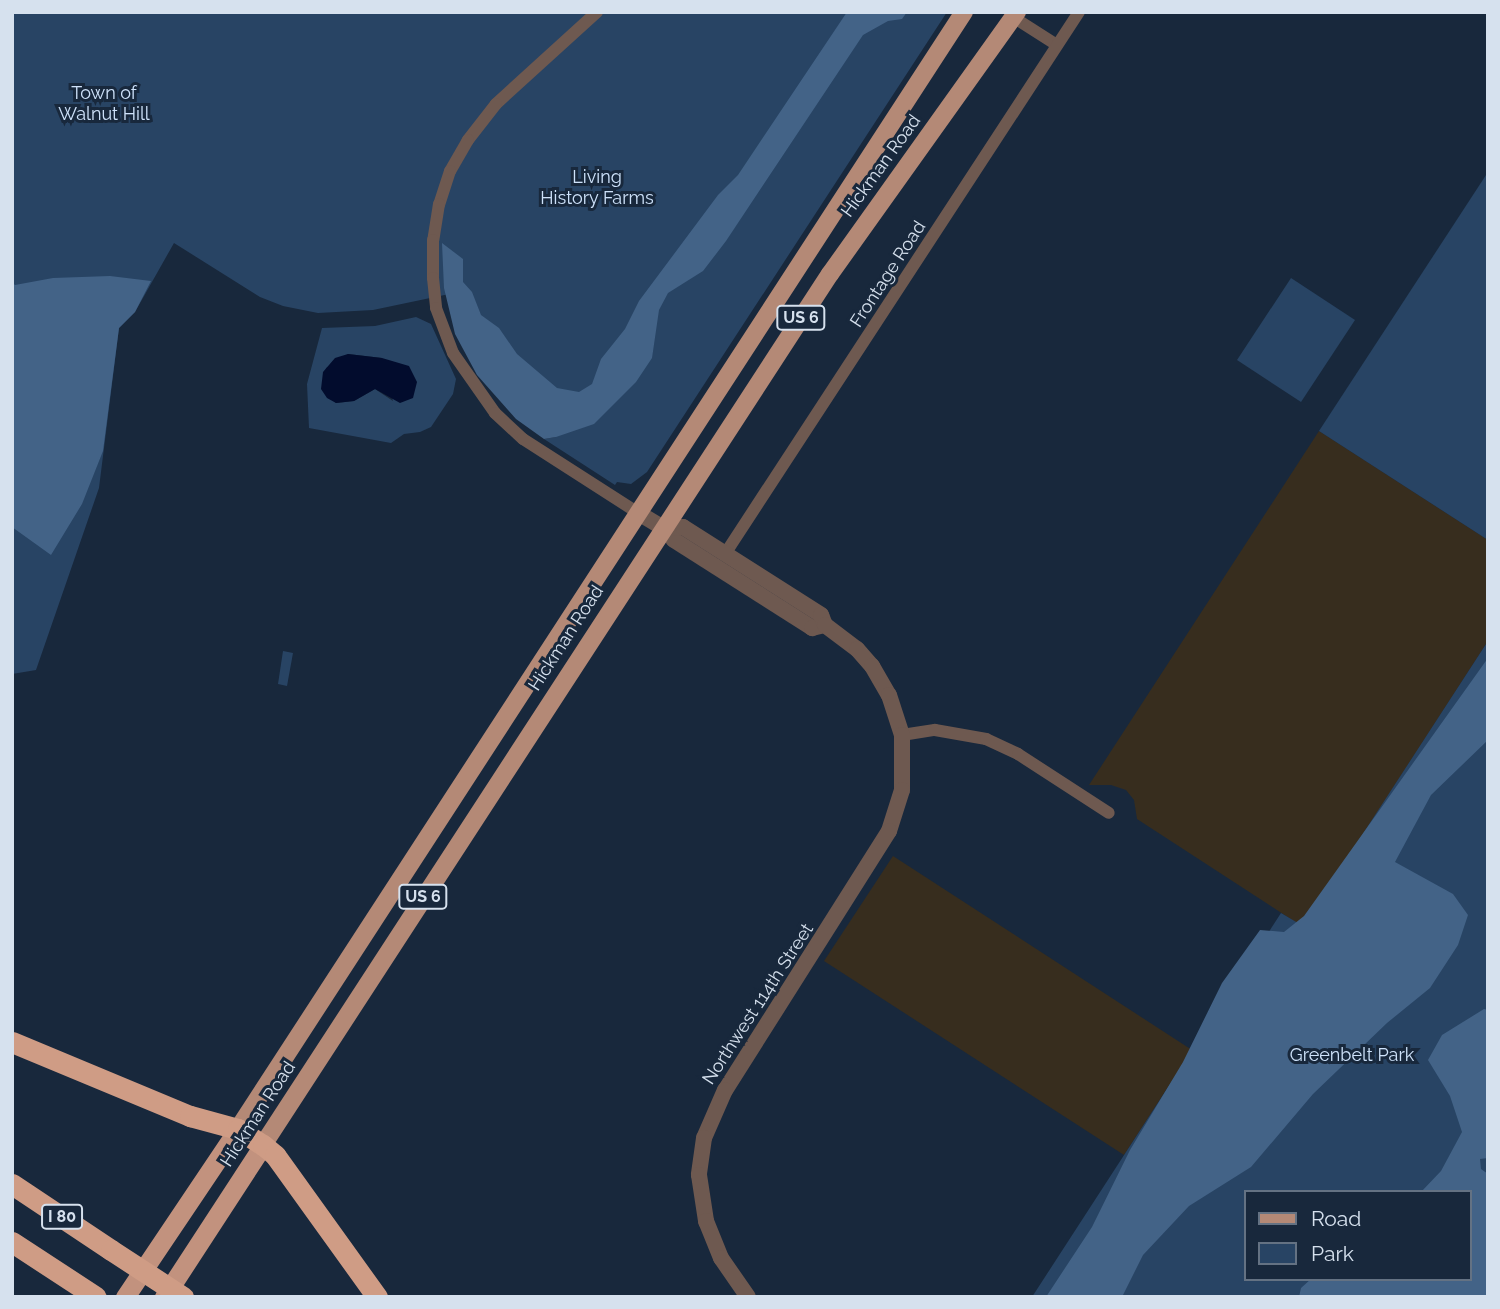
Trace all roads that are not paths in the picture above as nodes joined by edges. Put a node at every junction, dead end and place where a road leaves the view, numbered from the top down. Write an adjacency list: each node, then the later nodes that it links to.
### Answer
1 (597, 12): 6 (street)
2 (964, 12): 6 (main road, Hickman Road / US 6)
3 (1079, 12): 5 (street, Frontage Road)
4 (1015, 15): 5 (street); 7 (main road, Hickman Road / US 6)
5 (1057, 46): 8 (street, Frontage Road)
6 (640, 514): 7 (street); 13 (main road, Hickman Road / US 6)
7 (663, 528): 8 (street, Northwest 114th Street); 9 (street); 14 (main road, Hickman Road / US 6)
8 (725, 554): 9 (street, Northwest 114th Street)
9 (825, 625): 10 (street, Northwest 114th Street)
10 (902, 734): 11 (street); 22 (street, Northwest 114th Street)
11 (1109, 813)
12 (12, 1042): 13 (highway)
13 (238, 1129): 14 (highway); 18 (highway, Hickman Road / US 6)
14 (263, 1145): 19 (highway, Hickman Road / US 6); 21 (highway)
15 (12, 1184): 20 (highway, I 80, bridge)
16 (12, 1242): 17 (highway, I 80)
17 (90, 1293)
18 (125, 1297)
19 (164, 1297)
20 (183, 1297)
21 (377, 1297)
22 (748, 1297)

